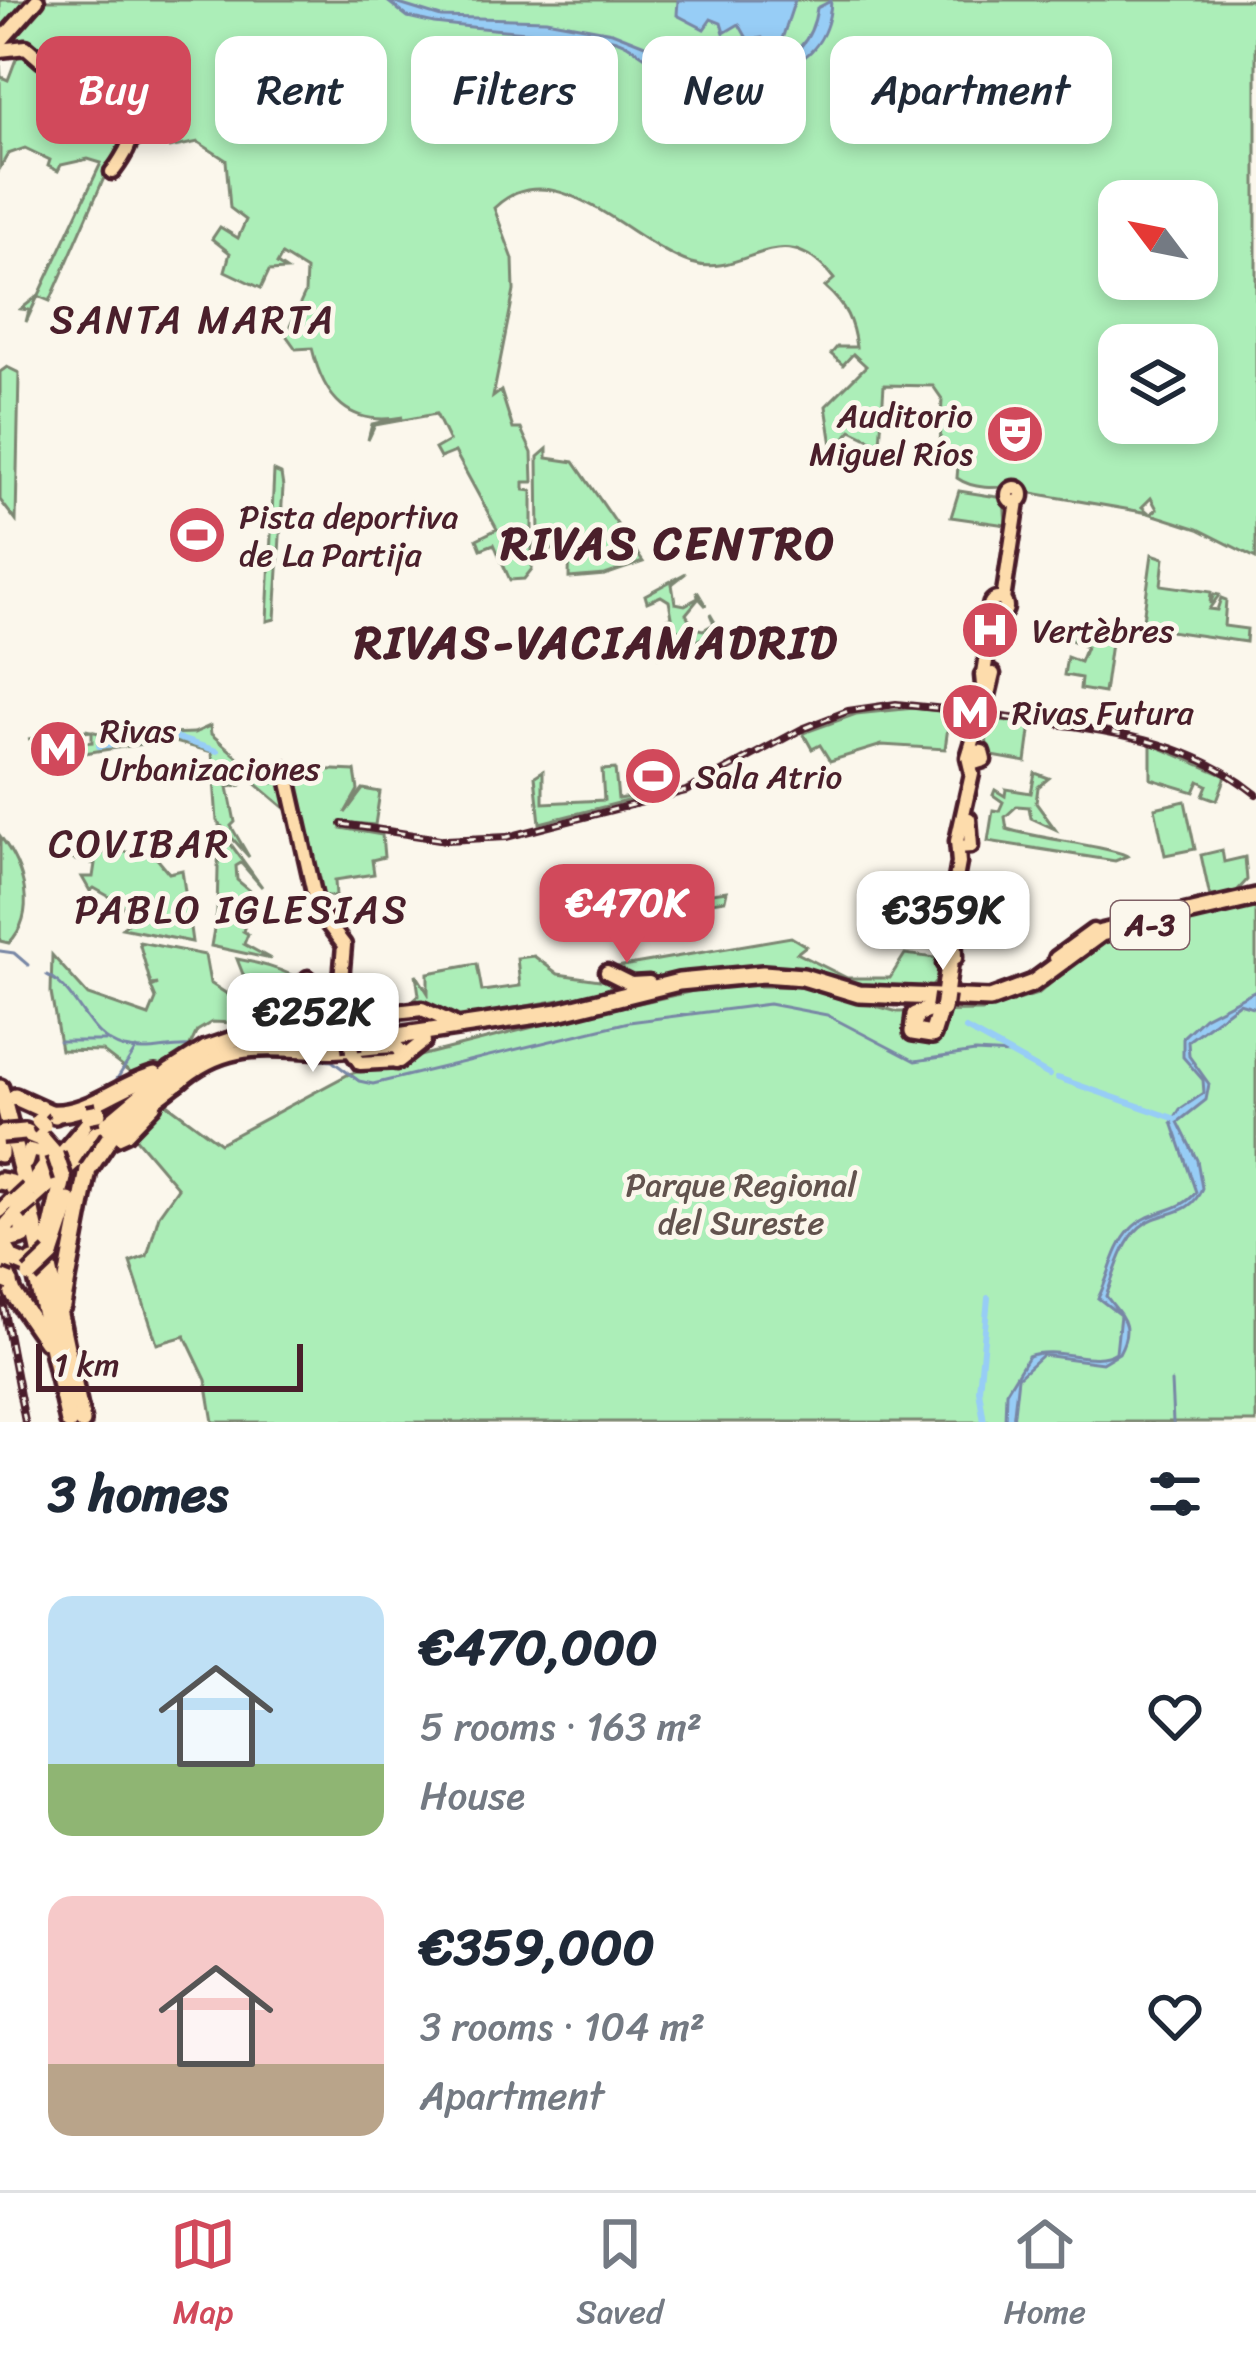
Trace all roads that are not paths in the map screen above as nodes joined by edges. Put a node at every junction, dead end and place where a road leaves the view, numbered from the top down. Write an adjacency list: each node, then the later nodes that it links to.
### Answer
1 (37, 0): 2 (main road)
2 (4, 43): 3 (main road)
3 (115, 169)
4 (1014, 501): 9 (main road)
5 (283, 769): 12 (main road)
6 (1254, 896): 7 (highway, A-3); 8 (main road); 18 (highway, A-3)
7 (1121, 926): 8 (highway); 11 (highway, A-3)
8 (1063, 952): 15 (main road)
9 (948, 961): 14 (main road); 15 (main road); 18 (highway)
10 (674, 978): 13 (main road); 16 (main road); 16 (main road)
11 (812, 979): 13 (highway); 27 (highway, A-3)
12 (335, 986): 19 (main road); 21 (main road); 21 (main road)
13 (846, 986): 14 (main road)
14 (910, 994): 15 (main road)
15 (983, 996)
16 (592, 999): 20 (main road)
17 (876, 1000): 18 (highway, A-3); 18 (highway); 20 (highway, A-3)
18 (945, 1003)
19 (348, 1010): 20 (main road); 21 (main road)
20 (458, 1027): 22 (main road); 23 (highway); 25 (highway, A-3)
21 (344, 1033): 22 (main road); 24 (main road, bridge)
22 (299, 1034): 27 (main road)
23 (424, 1041): 24 (main road); 24 (main road)
24 (348, 1051): 27 (main road)
25 (198, 1059): 31 (highway); 38 (highway, A-3)
26 (0, 1072): 28 (highway)
27 (169, 1075): 30 (highway); 31 (highway); 32 (highway); 38 (highway, A-3)
28 (17, 1100): 32 (highway); 38 (highway)
29 (0, 1110): 38 (highway)
30 (96, 1114): 32 (highway); 32 (highway)
31 (131, 1118): 39 (highway, bridge)
32 (35, 1123): 34 (highway, bridge); 39 (highway, bridge)
33 (0, 1124): 38 (highway)
34 (0, 1136): 35 (highway)
35 (0, 1154)
36 (26, 1163): 38 (main road)
37 (0, 1181): 38 (highway)
38 (27, 1194): 40 (highway, A-3); 47 (highway)
39 (70, 1207): 43 (highway, bridge); 45 (highway); 45 (highway)
40 (0, 1219)
41 (0, 1238): 43 (highway)
42 (0, 1255): 46 (highway)
43 (30, 1271): 44 (highway)
44 (5, 1279): 46 (highway)
45 (62, 1327): 47 (highway)
46 (50, 1350): 47 (highway)
47 (75, 1422)

